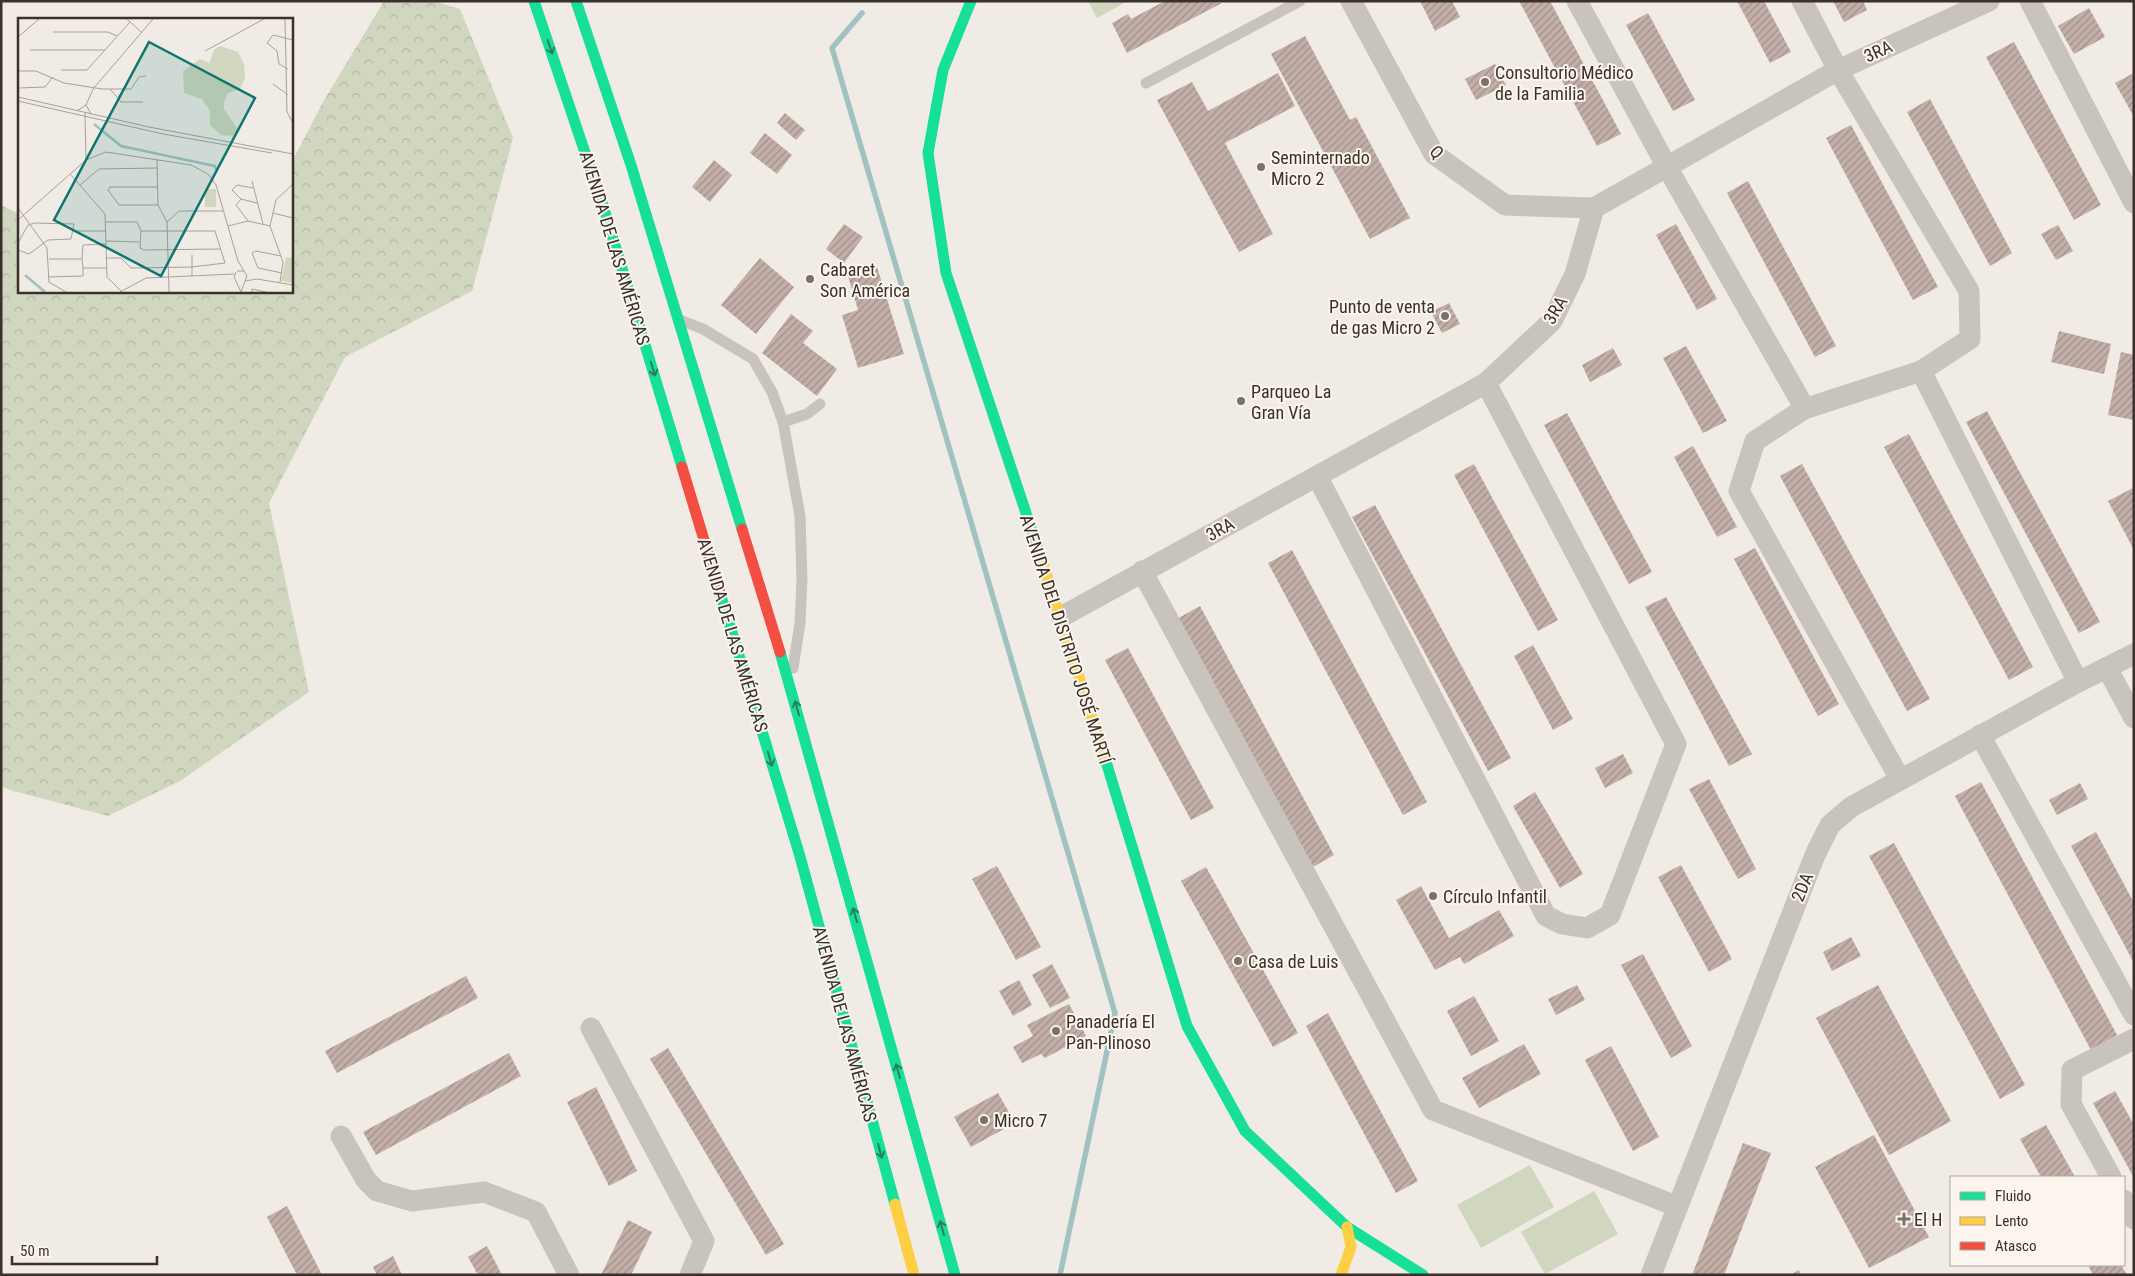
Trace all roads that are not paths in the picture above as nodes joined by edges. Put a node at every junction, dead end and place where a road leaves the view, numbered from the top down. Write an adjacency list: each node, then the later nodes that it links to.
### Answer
1 (534, 1): 43 (main road, AVENIDA DE LAS AMÉRICAS, one-way to 43)
2 (576, 1): 15 (main road)
3 (971, 1): 23 (main road, AVENIDA DEL DISTRITO JOSÉ MARTÍ)
4 (1300, 1): 11 (lane)
5 (1351, 1): 14 (street, Q)
6 (1577, 1): 12 (street)
7 (1802, 1): 10 (street)
8 (1989, 1): 10 (street, 3RA)
9 (2030, 1): 13 (street)
10 (1838, 70): 12 (street, 3RA); 16 (street)
11 (1146, 83)
12 (1667, 167): 14 (street, 3RA); 19 (street)
13 (2134, 202)
14 (1594, 208): 17 (street, 3RA)
15 (676, 318): 20 (lane); 27 (main road)
16 (1921, 372): 19 (street); 26 (street)
17 (1486, 383): 21 (street, 3RA); 21 (street)
18 (820, 404): 20 (lane)
19 (1804, 409): 30 (street)
20 (783, 422): 27 (lane)
21 (1317, 476): 22 (street, 3RA)
22 (1142, 571): 23 (street, 3RA); 37 (street)
23 (1061, 617): 39 (main road, AVENIDA DEL DISTRITO JOSÉ MARTÍ)
24 (2134, 654): 25 (street, 2DA)
25 (2107, 668): 26 (street, 2DA); 28 (street)
26 (2078, 682): 29 (street, 2DA)
27 (790, 684): 44 (main road, one-way to 27)
28 (2134, 718)
29 (1980, 735): 30 (street, 2DA); 31 (street)
30 (1900, 779): 37 (street, 2DA)
31 (2134, 1015)
32 (591, 1028): 42 (street)
33 (2134, 1039): 35 (street)
34 (341, 1136): 41 (street)
35 (2110, 1176)
36 (2125, 1202): 38 (street)
37 (1676, 1206): 46 (street, 2DA)
38 (2134, 1219)
39 (1347, 1227): 40 (main road, AVENIDA DEL DISTRITO JOSÉ MARTÍ); 45 (main road)
40 (1419, 1274)
41 (569, 1275)
42 (690, 1275)
43 (914, 1275)
44 (955, 1275)
45 (1341, 1275)
46 (1651, 1275)

